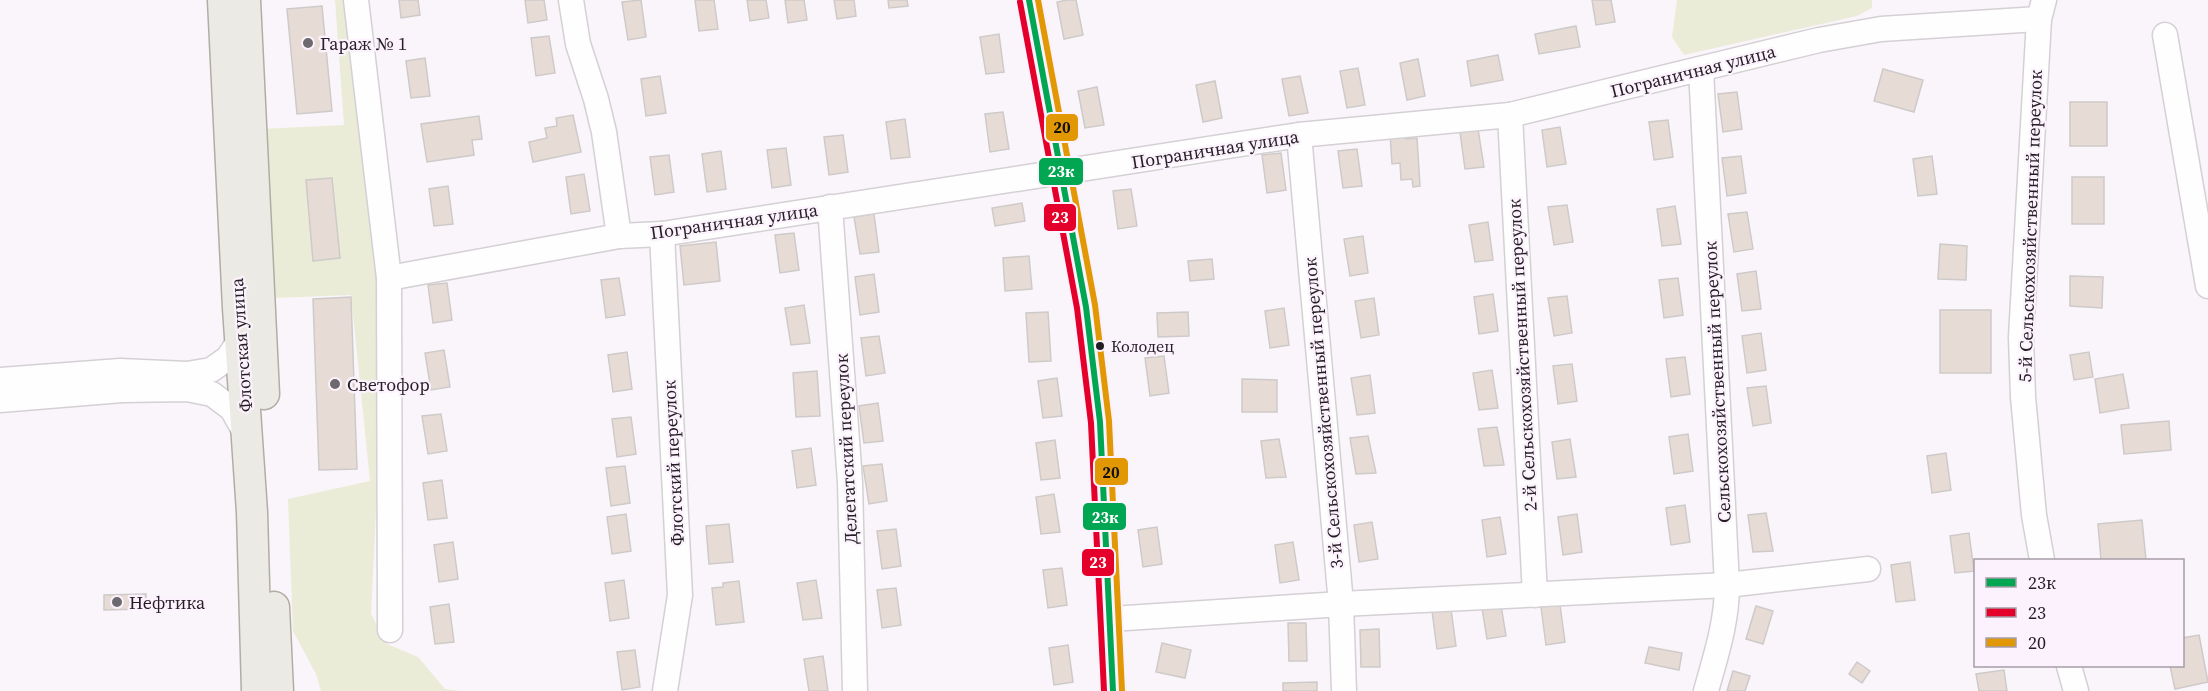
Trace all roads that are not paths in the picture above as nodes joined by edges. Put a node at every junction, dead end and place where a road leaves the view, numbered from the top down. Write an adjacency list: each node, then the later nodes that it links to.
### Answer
1 (223, 0): 17 (main road, Флотская улица)
2 (245, 0): 30 (main road, Флотская улица)
3 (356, 0): 15 (street)
4 (571, 0): 14 (street)
5 (1029, 0): 11 (street)
6 (2041, 10): 8 (street, Пограничная улица); 21 (street, 5-й Сельскохозяйственный переулок)
7 (2165, 35): 16 (street)
8 (1701, 69): 9 (street, Пограничная улица); 23 (street, Сельскохозяйственный переулок)
9 (1510, 115): 10 (street, Пограничная улица); 24 (street, 2-й Сельскохозяйственный переулок)
10 (1299, 135): 11 (street, Пограничная улица); 25 (street, 3-й Сельскохозяйственный переулок)
11 (1062, 173): 12 (street, Пограничная улица); 26 (street)
12 (830, 207): 13 (street, Пограничная улица); 32 (street, Делегатский переулок)
13 (662, 234): 14 (street, Пограничная улица); 31 (street, Флотский переулок)
14 (619, 236): 15 (street, Пограничная улица)
15 (389, 278): 27 (street)
16 (2208, 286)
17 (240, 340): 18 (street); 20 (main road, Флотская улица)
18 (0, 380)
19 (0, 400): 20 (street)
20 (246, 434): 29 (main road, Флотская улица)
21 (2042, 559)
22 (1868, 569): 23 (street)
23 (1728, 585): 24 (street); 35 (street, Сельскохозяйственный переулок)
24 (1534, 595): 25 (street)
25 (1341, 604): 26 (street); 34 (street, 3-й Сельскохозяйственный переулок)
26 (1111, 619): 33 (street)
27 (390, 630)
28 (2069, 667): 36 (street)
29 (257, 691)
30 (278, 691)
31 (666, 691)
32 (855, 691)
33 (1113, 691)
34 (1344, 691)
35 (1706, 691)
36 (2076, 691)

